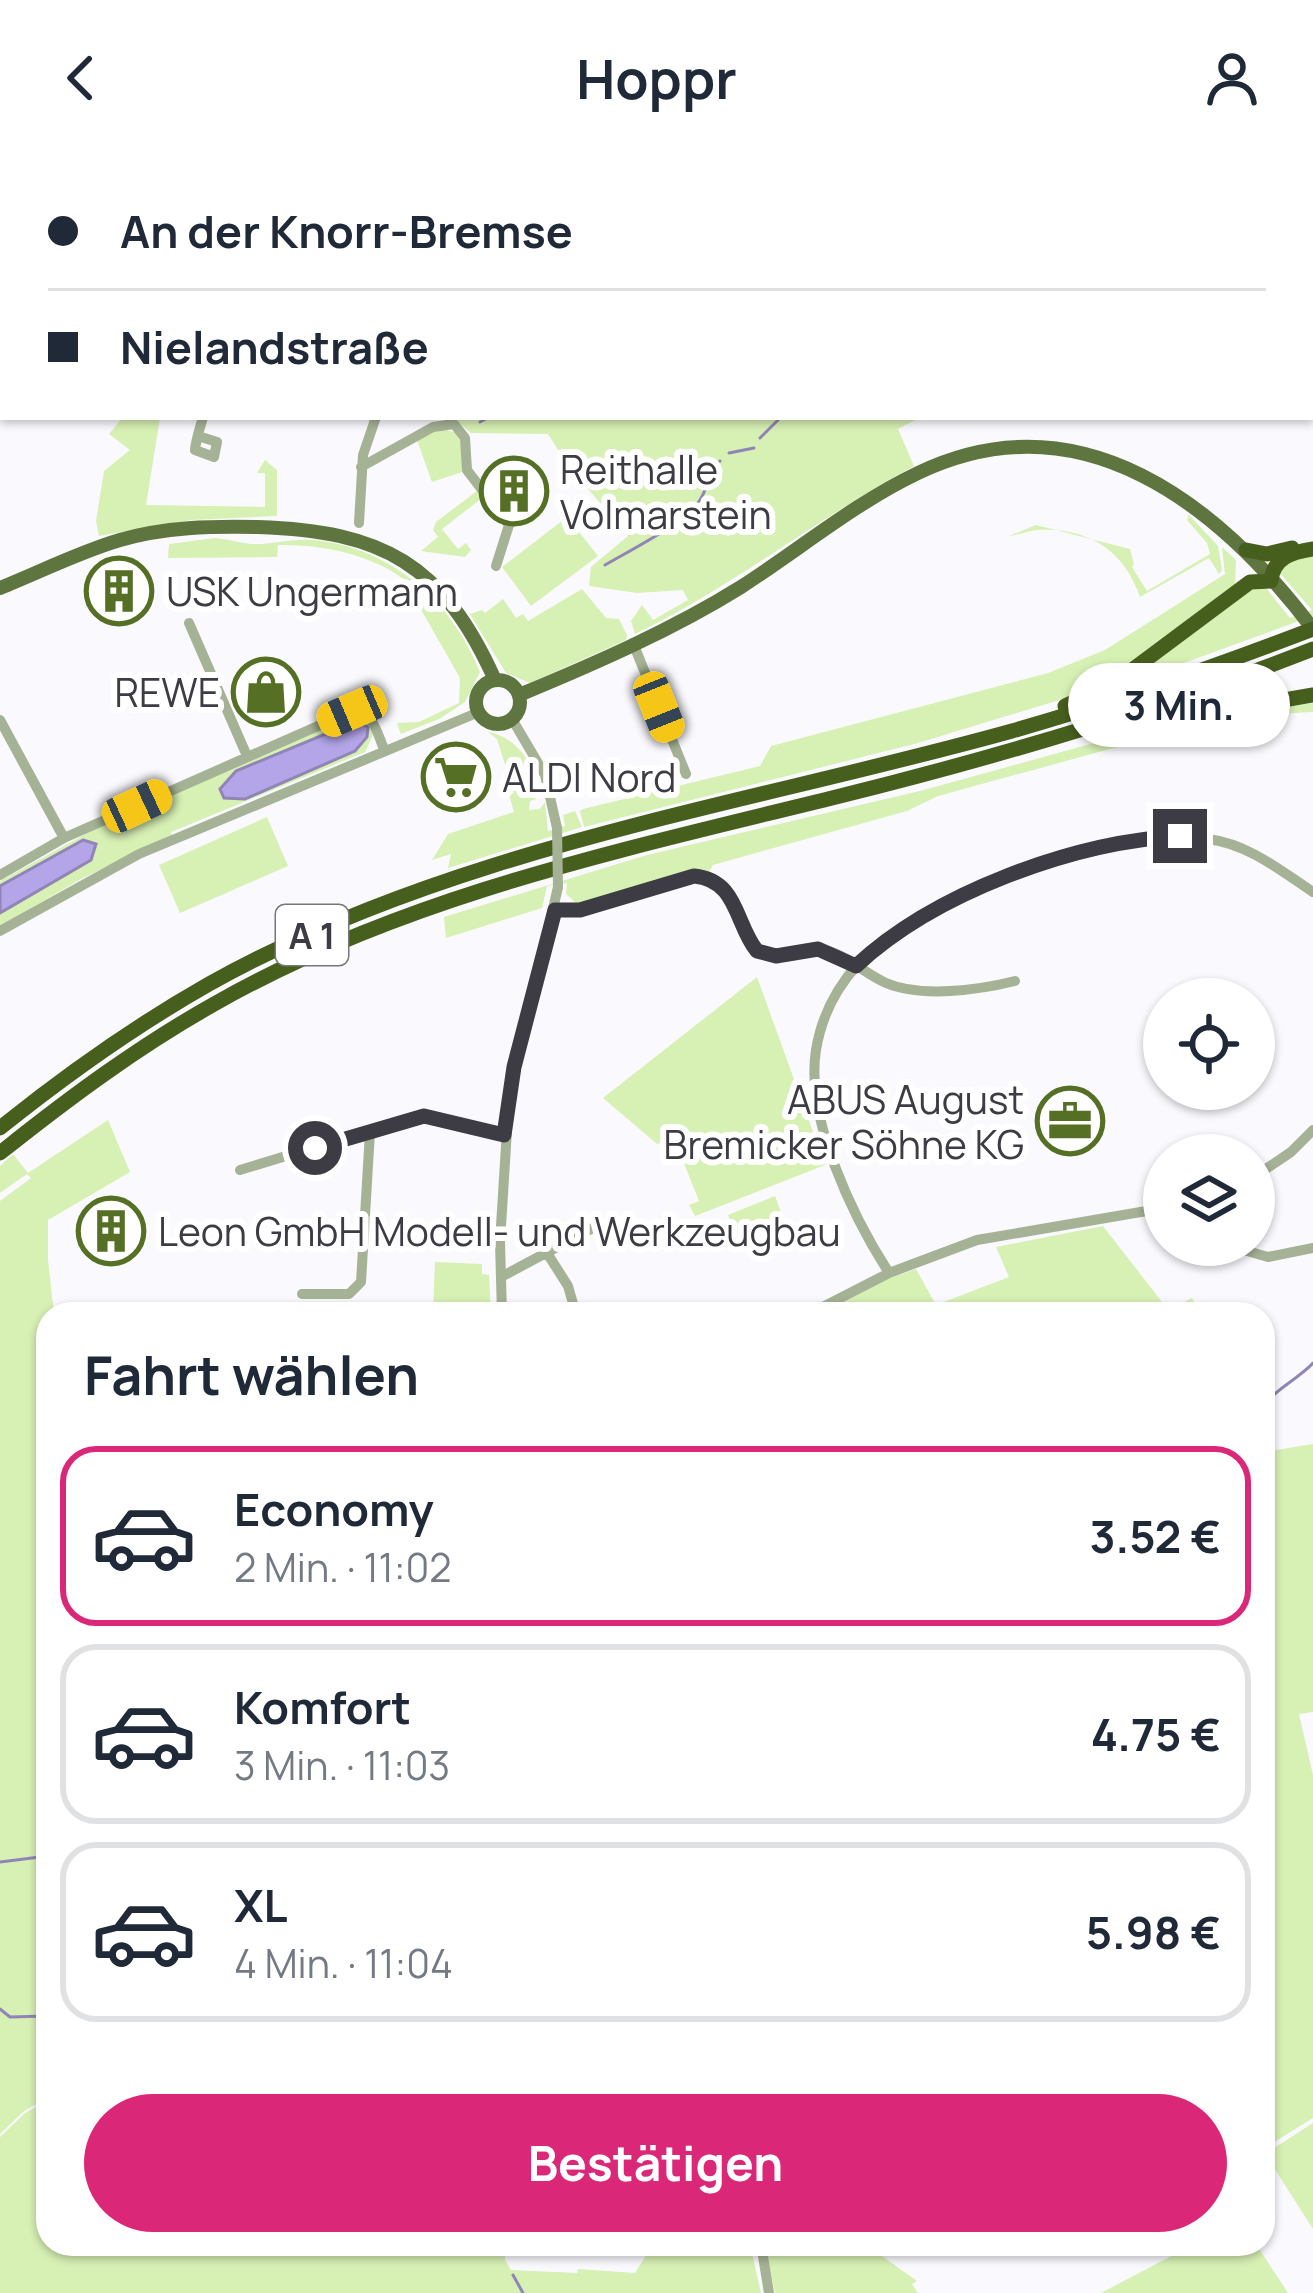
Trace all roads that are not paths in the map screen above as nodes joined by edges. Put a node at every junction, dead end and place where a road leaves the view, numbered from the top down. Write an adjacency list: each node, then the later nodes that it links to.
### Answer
1 (202, 420): 3 (street)
2 (375, 420): 4 (street)
3 (198, 436)
4 (361, 466): 5 (street); 8 (street)
5 (359, 523)
6 (1313, 546): 7 (highway); 9 (highway)
7 (1244, 553): 9 (main road); 11 (highway); 14 (main road)
8 (496, 566)
9 (1271, 581): 11 (highway); 13 (main road)
10 (0, 588): 16 (main road)
11 (1236, 592): 23 (highway)
12 (189, 623): 25 (street)
13 (1313, 629): 23 (highway, A 1)
14 (634, 643): 17 (main road); 26 (street)
15 (1313, 650): 22 (highway, A 1)
16 (490, 682): 17 (main road); 19 (main road)
17 (519, 695): 20 (main road)
18 (1313, 695): 22 (highway)
19 (479, 712): 20 (main road); 24 (street)
20 (512, 719): 30 (street, bridge)
21 (0, 720): 27 (street)
22 (1110, 722): 38 (highway, A 1)
23 (1014, 730): 34 (highway, A 1)
24 (384, 749): 25 (street); 31 (street)
25 (247, 755): 27 (street)
26 (686, 774)
27 (64, 838): 28 (street)
28 (0, 875)
29 (1313, 892): 32 (street)
30 (555, 910): 32 (street); 37 (street)
31 (0, 931)
32 (856, 966): 33 (street); 46 (street)
33 (1016, 981)
34 (0, 1128)
35 (1313, 1130): 39 (street)
36 (370, 1132): 37 (street); 40 (street); 48 (street)
37 (504, 1135): 47 (street)
38 (0, 1153)
39 (1275, 1163)
40 (240, 1170)
41 (1143, 1212): 46 (street)
42 (604, 1222): 44 (street)
43 (1313, 1248): 45 (street)
44 (547, 1253): 47 (street); 50 (street)
45 (1275, 1256)
46 (889, 1274): 51 (street)
47 (501, 1277): 49 (street)
48 (302, 1294)
49 (502, 1302)
50 (573, 1302)
51 (833, 1302)
52 (763, 2256): 53 (street)
53 (770, 2293)

